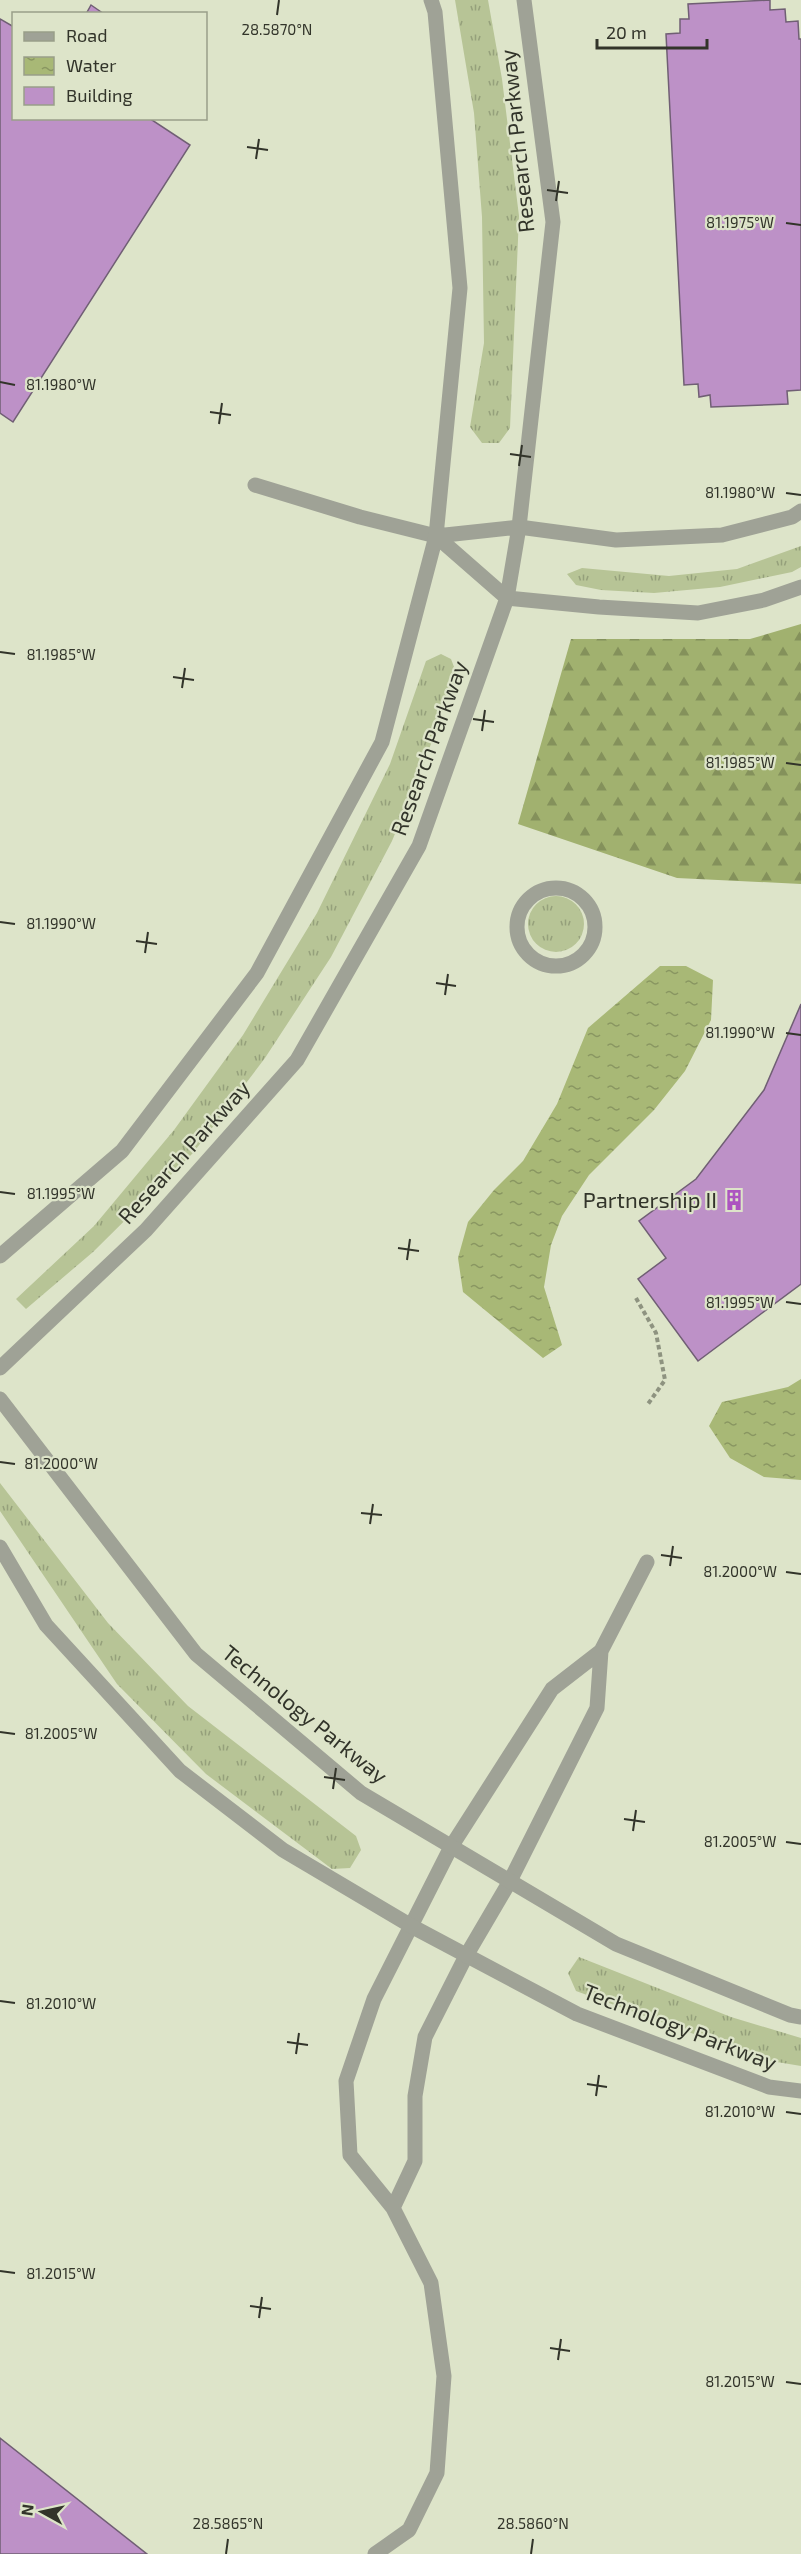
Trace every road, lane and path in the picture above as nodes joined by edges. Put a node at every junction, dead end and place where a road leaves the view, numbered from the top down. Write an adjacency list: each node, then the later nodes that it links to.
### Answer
1 (431, 0): 6 (street, Research Parkway)
2 (524, 0): 5 (street, Research Parkway)
3 (255, 485): 6 (street)
4 (801, 511): 5 (street)
5 (519, 527): 6 (street); 8 (street, Research Parkway)
6 (436, 536): 8 (street); 10 (street, Research Parkway)
7 (801, 587): 8 (street)
8 (507, 598): 12 (street, Research Parkway)
9 (591, 944): 9 (street)
10 (0, 1256)
11 (636, 1298): 14 (path)
12 (0, 1368)
13 (0, 1399): 18 (street, Technology Parkway)
14 (648, 1404)
15 (0, 1547): 20 (street, Technology Parkway)
16 (647, 1562): 17 (street)
17 (601, 1652): 18 (street); 19 (street)
18 (452, 1847): 19 (street, Technology Parkway); 20 (street)
19 (510, 1881): 21 (street); 22 (street, Technology Parkway)
20 (413, 1927): 21 (street, Technology Parkway); 24 (street)
21 (466, 1956): 23 (street, Technology Parkway); 24 (street)
22 (801, 2017)
23 (801, 2091)
24 (393, 2208): 25 (street)
25 (375, 2554)

